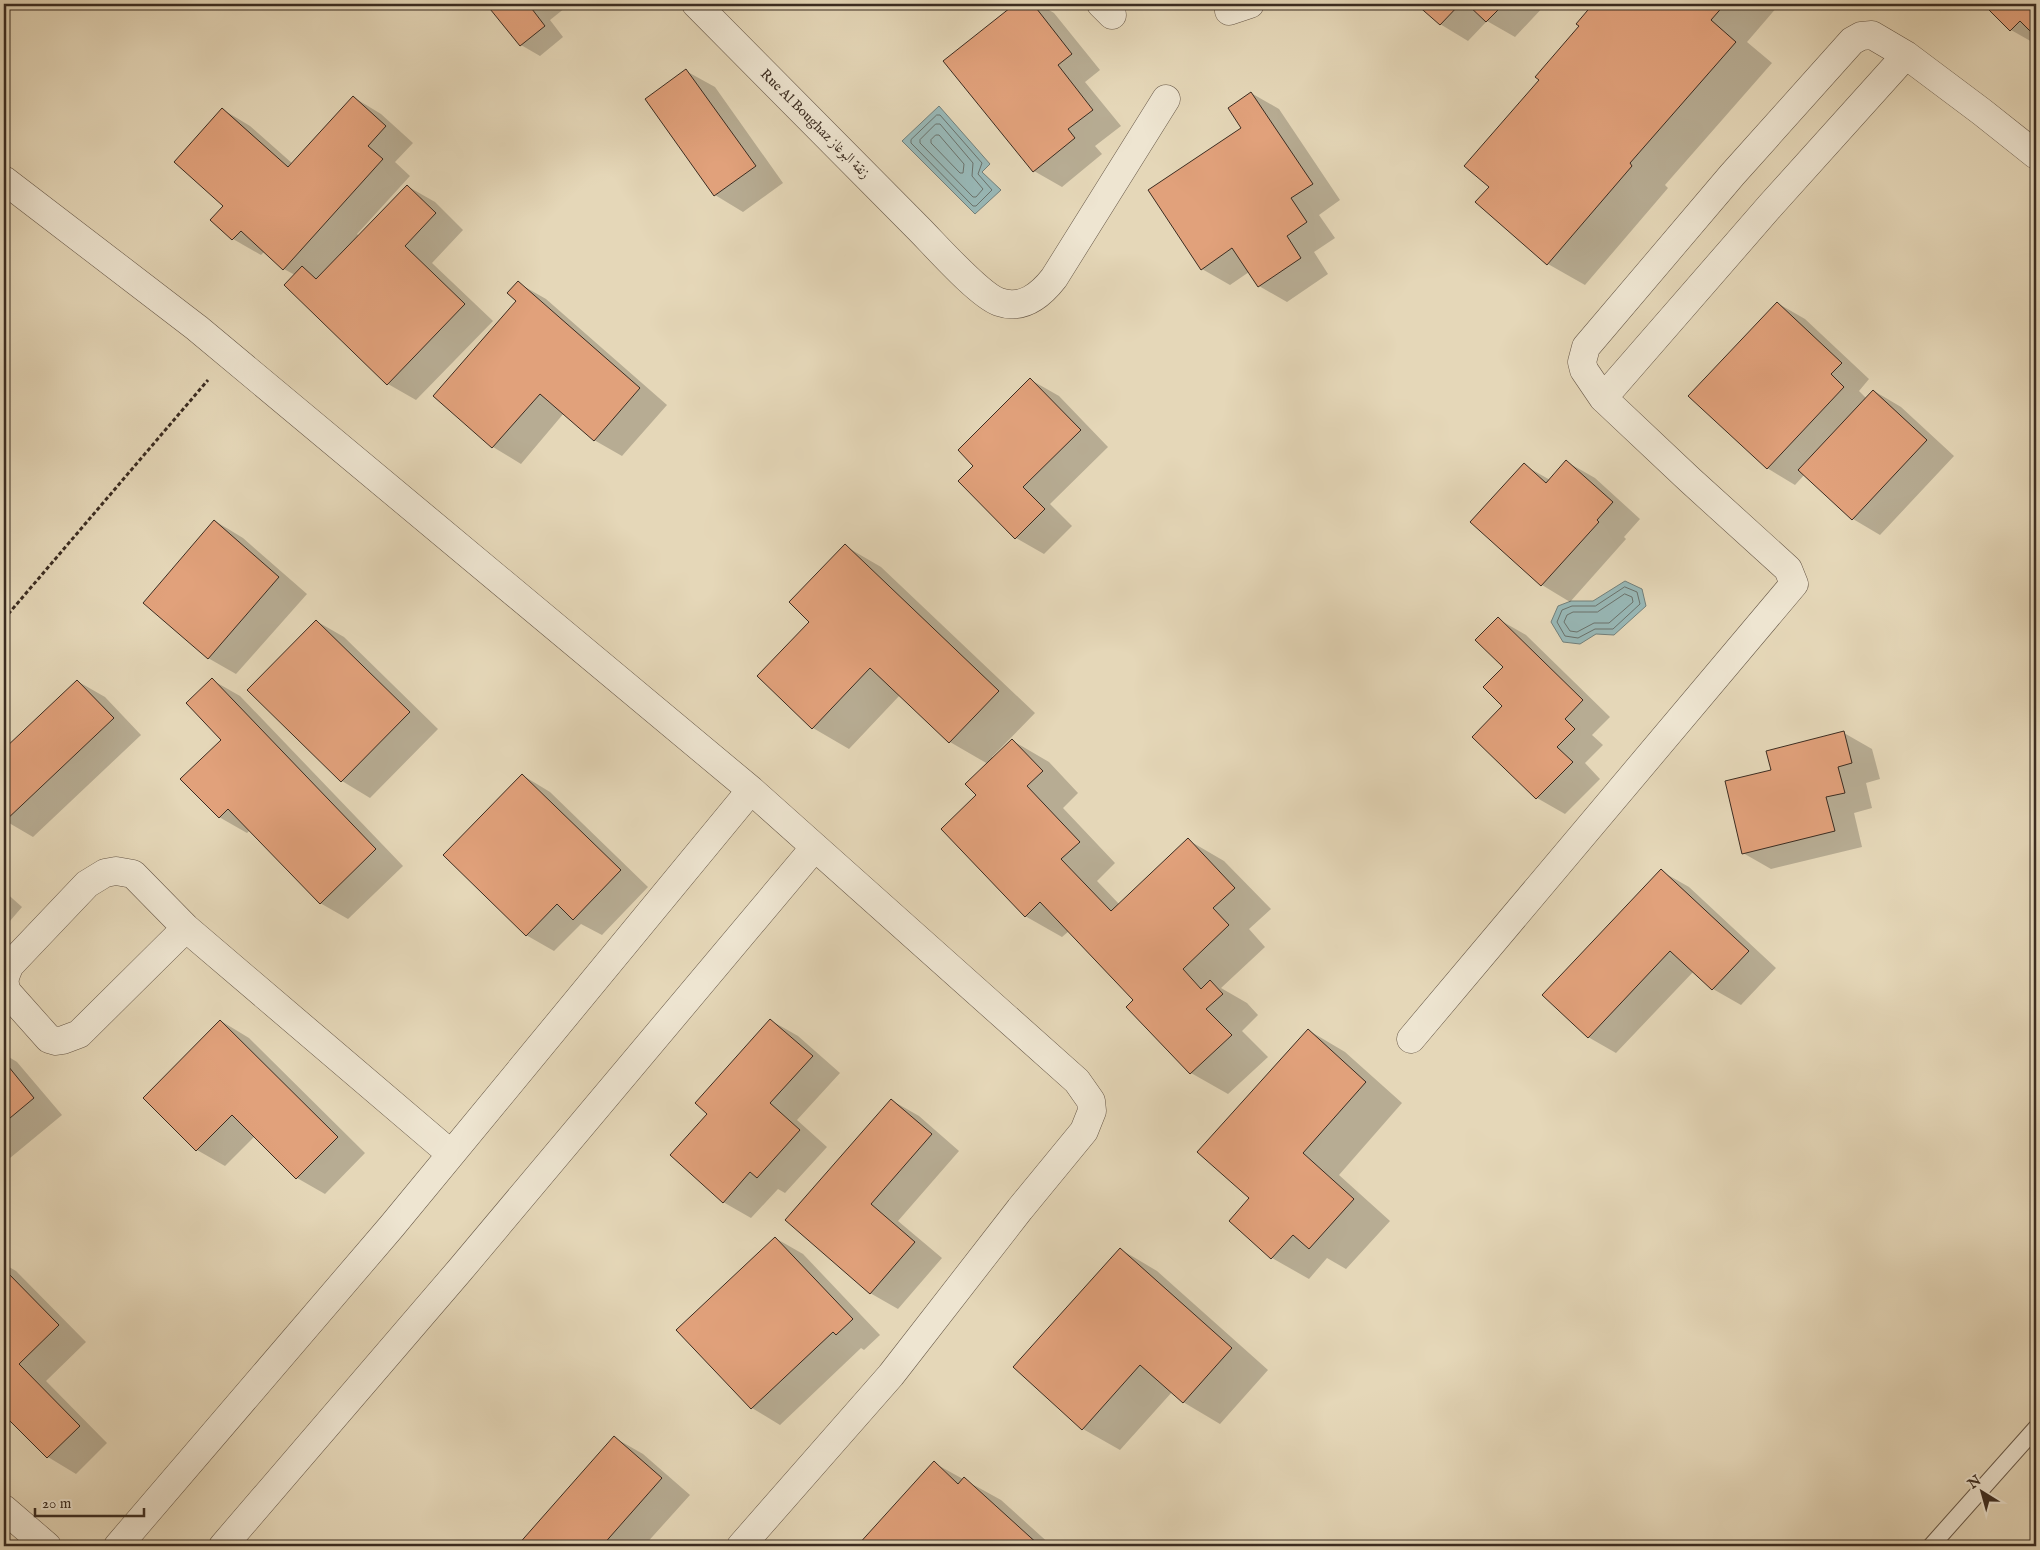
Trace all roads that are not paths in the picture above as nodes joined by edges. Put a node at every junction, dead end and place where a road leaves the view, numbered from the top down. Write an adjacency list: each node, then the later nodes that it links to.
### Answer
1 (696, 4): 3 (street, Rue Al Boughaz زنقة البوغاز)
2 (1906, 55): 4 (street); 6 (street); 6 (street)
3 (1166, 99)
4 (2036, 156)
5 (4, 180): 7 (street)
6 (1603, 398): 10 (street)
7 (751, 790): 8 (street); 11 (street)
8 (816, 847): 16 (street); 17 (street)
9 (186, 928): 9 (street); 11 (street)
10 (1411, 1039)
11 (451, 1154): 15 (street)
12 (2036, 1428): 18 (lane)
13 (4, 1509): 14 (street)
14 (47, 1546)
15 (118, 1546)
16 (223, 1546)
17 (742, 1546)
18 (1931, 1546)

